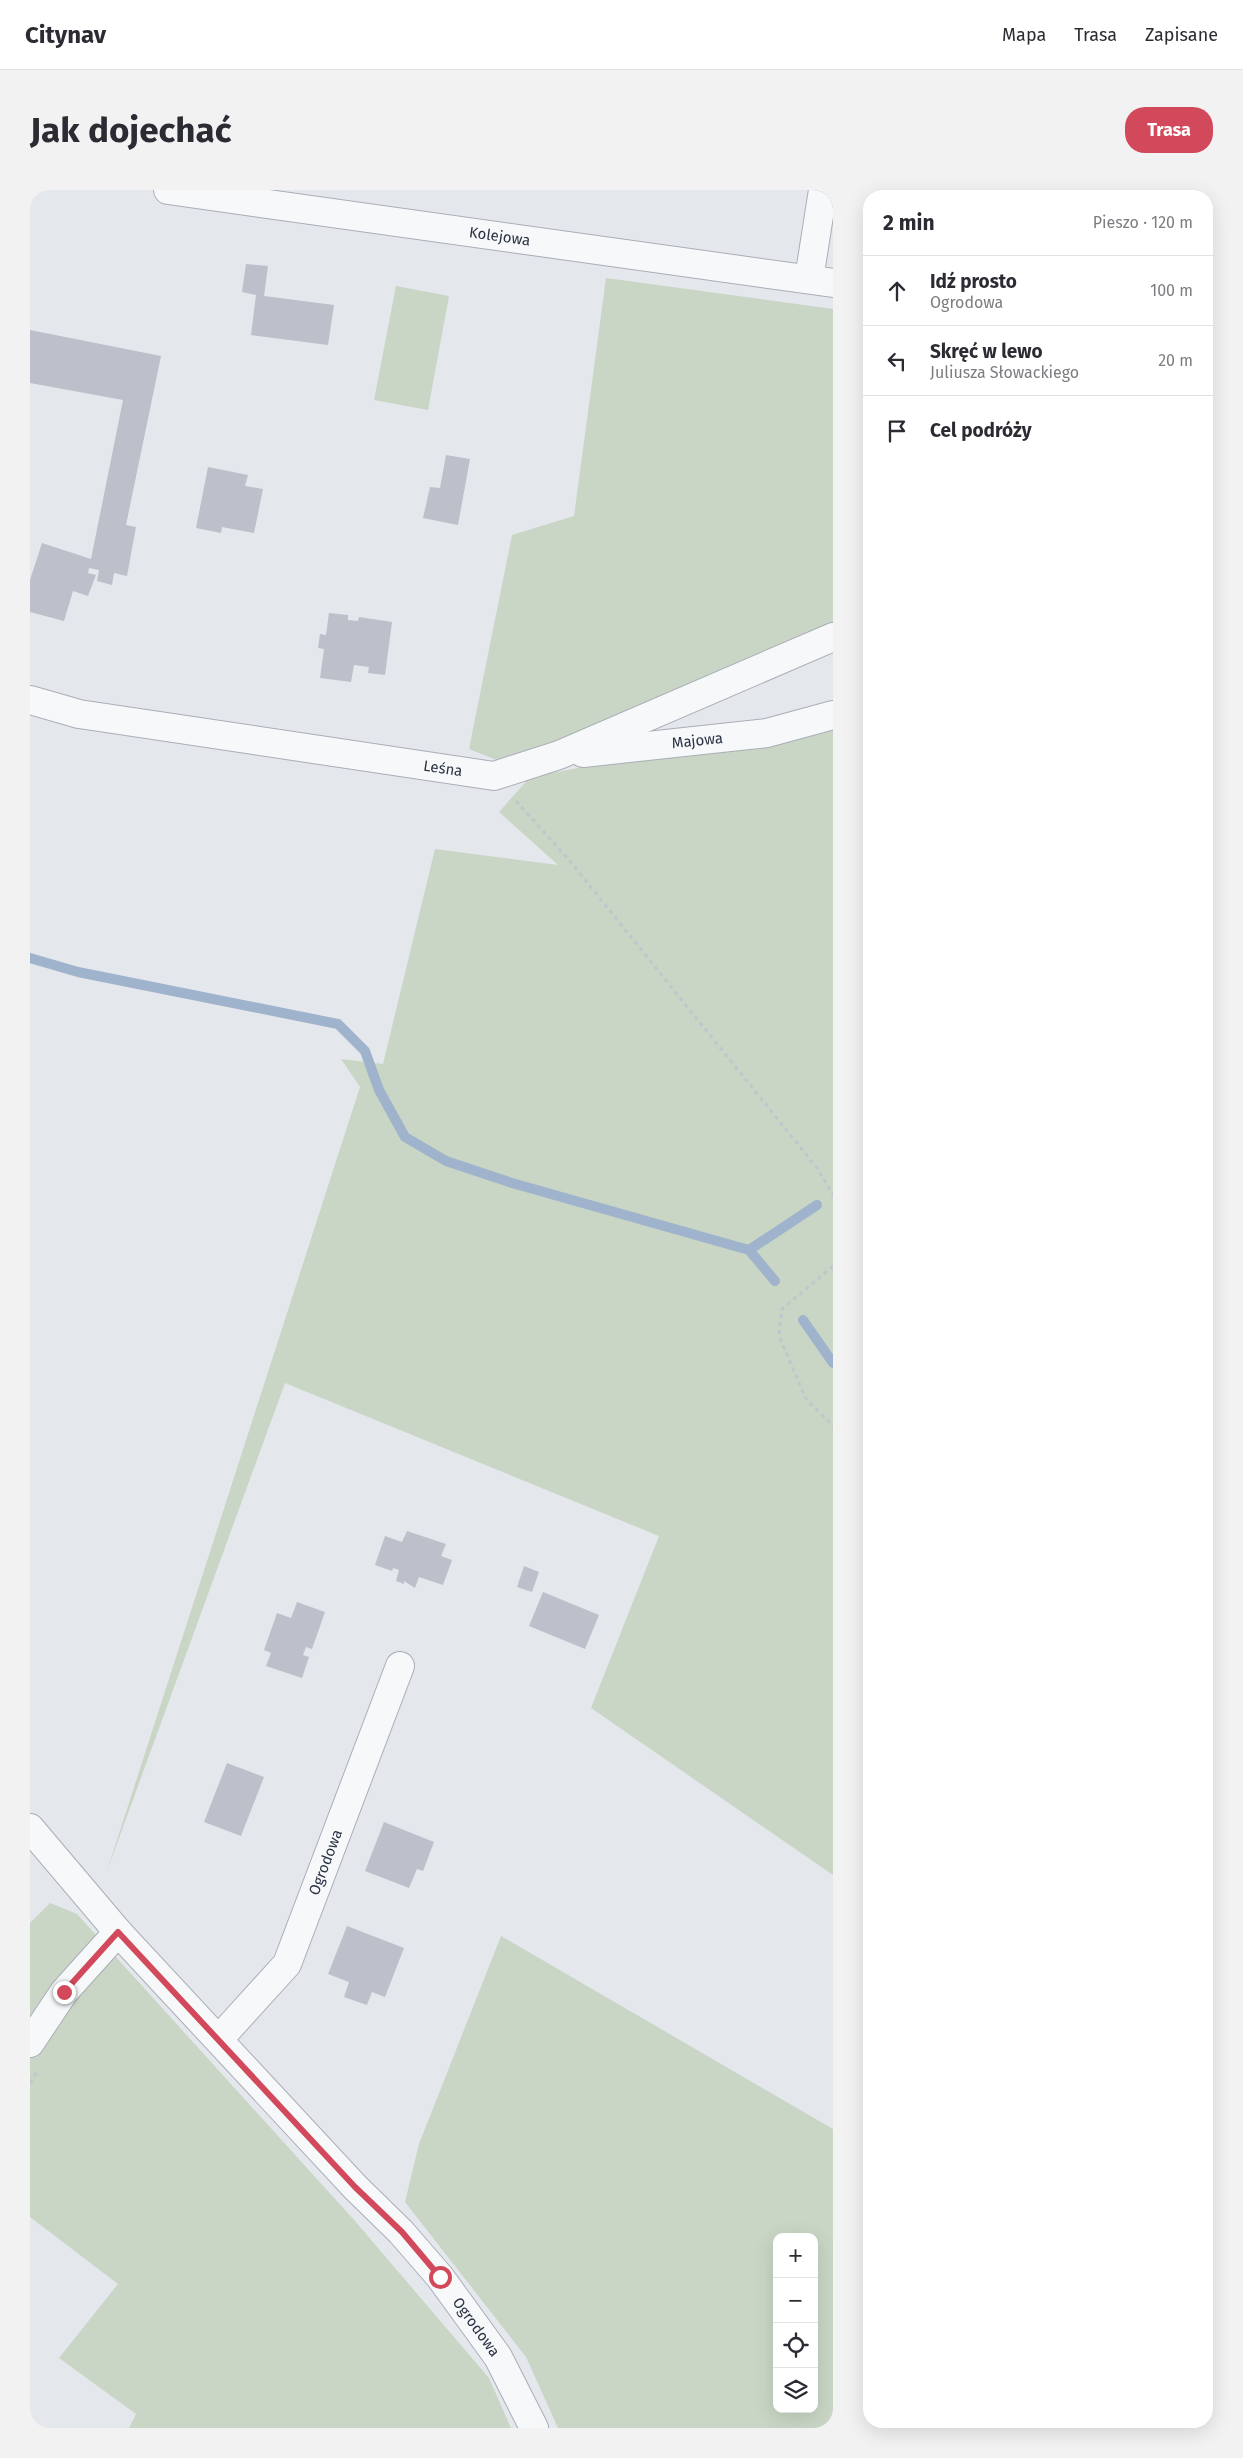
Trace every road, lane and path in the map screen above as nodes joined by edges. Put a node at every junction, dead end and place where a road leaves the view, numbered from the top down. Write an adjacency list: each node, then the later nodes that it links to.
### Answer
1 (168, 190): 3 (street, Kolejowa)
2 (823, 190): 3 (street)
3 (821, 281)
4 (833, 637): 7 (street, Leśna)
5 (30, 700): 8 (street, Leśna)
6 (833, 716): 7 (street, Majowa)
7 (559, 755): 8 (street, Leśna)
8 (494, 776): 9 (path)
9 (833, 1194)
10 (833, 1266): 11 (path)
11 (833, 1426)
12 (400, 1666): 15 (street, Ogrodowa)
13 (30, 1828): 14 (street, Ogrodowa)
14 (118, 1932): 15 (street, Ogrodowa); 16 (street)
15 (218, 2039): 17 (street, Ogrodowa)
16 (30, 2043)
17 (534, 2428)

